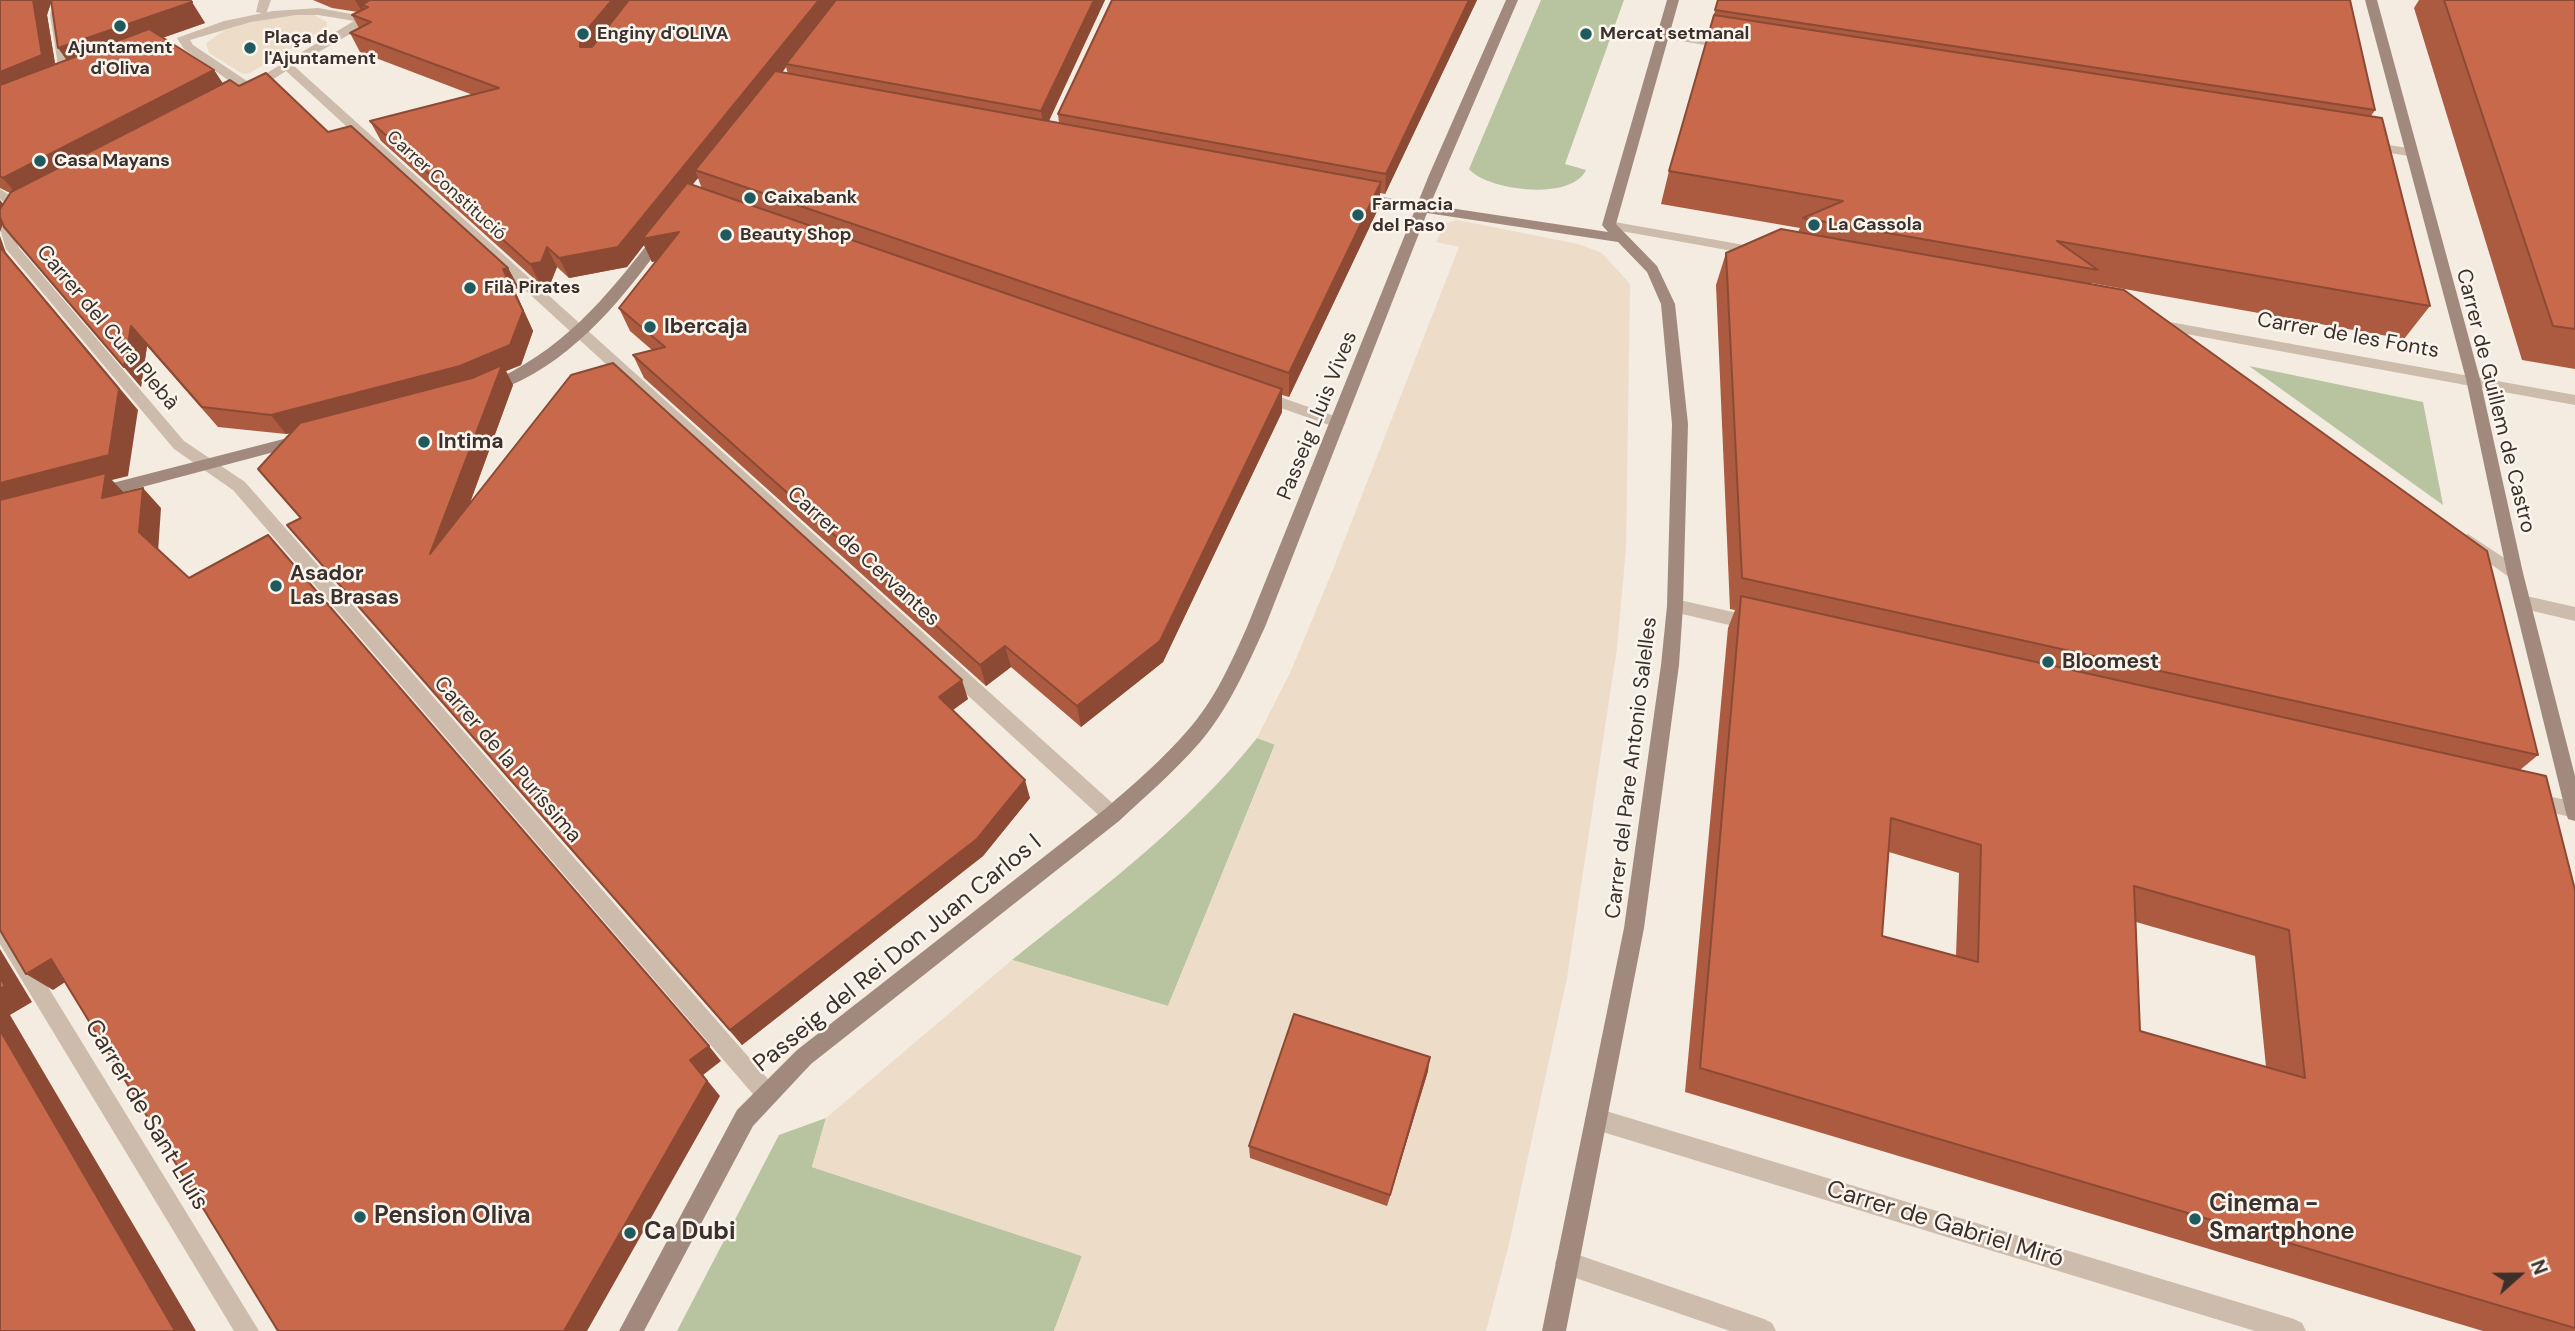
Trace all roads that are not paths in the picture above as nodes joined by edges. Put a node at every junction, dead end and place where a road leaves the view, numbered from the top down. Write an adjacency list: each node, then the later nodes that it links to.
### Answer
1 (61, 0): 11 (street)
2 (404, 0): 7 (street)
3 (1512, 0): 16 (street, Passeig Lluis Vives)
4 (1673, 0): 8 (street)
5 (2371, 0): 13 (street, Carrer de Guillem de Castro)
6 (263, 6): 7 (street); 10 (street)
7 (363, 20): 10 (street)
8 (1662, 35): 9 (street); 20 (street)
9 (1744, 48)
10 (286, 65): 22 (street, Carrer Constitució)
11 (66, 78)
12 (2355, 144): 13 (street)
13 (2409, 152): 24 (street, Carrer de Guillem de Castro)
14 (0, 193): 17 (street)
15 (1342, 193): 16 (street)
16 (1425, 203): 20 (street); 28 (street, Passeig Lluis Vives)
17 (26, 205): 18 (street); 30 (street, Carrer del Cura Plebà)
18 (0, 218)
19 (668, 228): 22 (street)
20 (1615, 232): 21 (street); 35 (street, Carrer del Pare Antonio Salelles)
21 (1773, 255)
22 (583, 332): 26 (street); 40 (street, Carrer de Cervantes)
23 (2188, 347): 24 (street, Carrer de les Fonts)
24 (2473, 379): 27 (street, Carrer de les Fonts); 33 (street, Carrer de Guillem de Castro)
25 (1246, 390): 28 (street)
26 (469, 395)
27 (2575, 400)
28 (1338, 423): 40 (street, Passeig Lluis Vives)
29 (315, 435): 30 (street)
30 (207, 464): 31 (street); 42 (street, Carrer de la Puríssima)
31 (78, 498)
32 (2459, 534): 33 (street)
33 (2515, 573): 34 (street, Carrer de Guillem de Castro)
34 (2522, 602): 36 (street); 39 (street, Carrer de Guillem de Castro)
35 (1675, 606): 37 (street); 43 (street, Carrer del Pare Antonio Salelles)
36 (2575, 614)
37 (1770, 627)
38 (2506, 795): 39 (street)
39 (2575, 812)
40 (1112, 815): 42 (street, Passeig del Rei Don Juan Carlos I)
41 (0, 926): 45 (street, Carrer de Sant Lluís)
42 (766, 1093): 46 (street, Passeig del Rei Don Juan Carlos I)
43 (1596, 1119): 44 (street, Carrer del Pare Antonio Salelles); 49 (street, Carrer de Gabriel Miró)
44 (1567, 1263): 47 (street, Carrer del Pare Antonio Salelles); 48 (street)
45 (247, 1331)
46 (631, 1331)
47 (1553, 1331)
48 (1764, 1331)
49 (2294, 1331)

